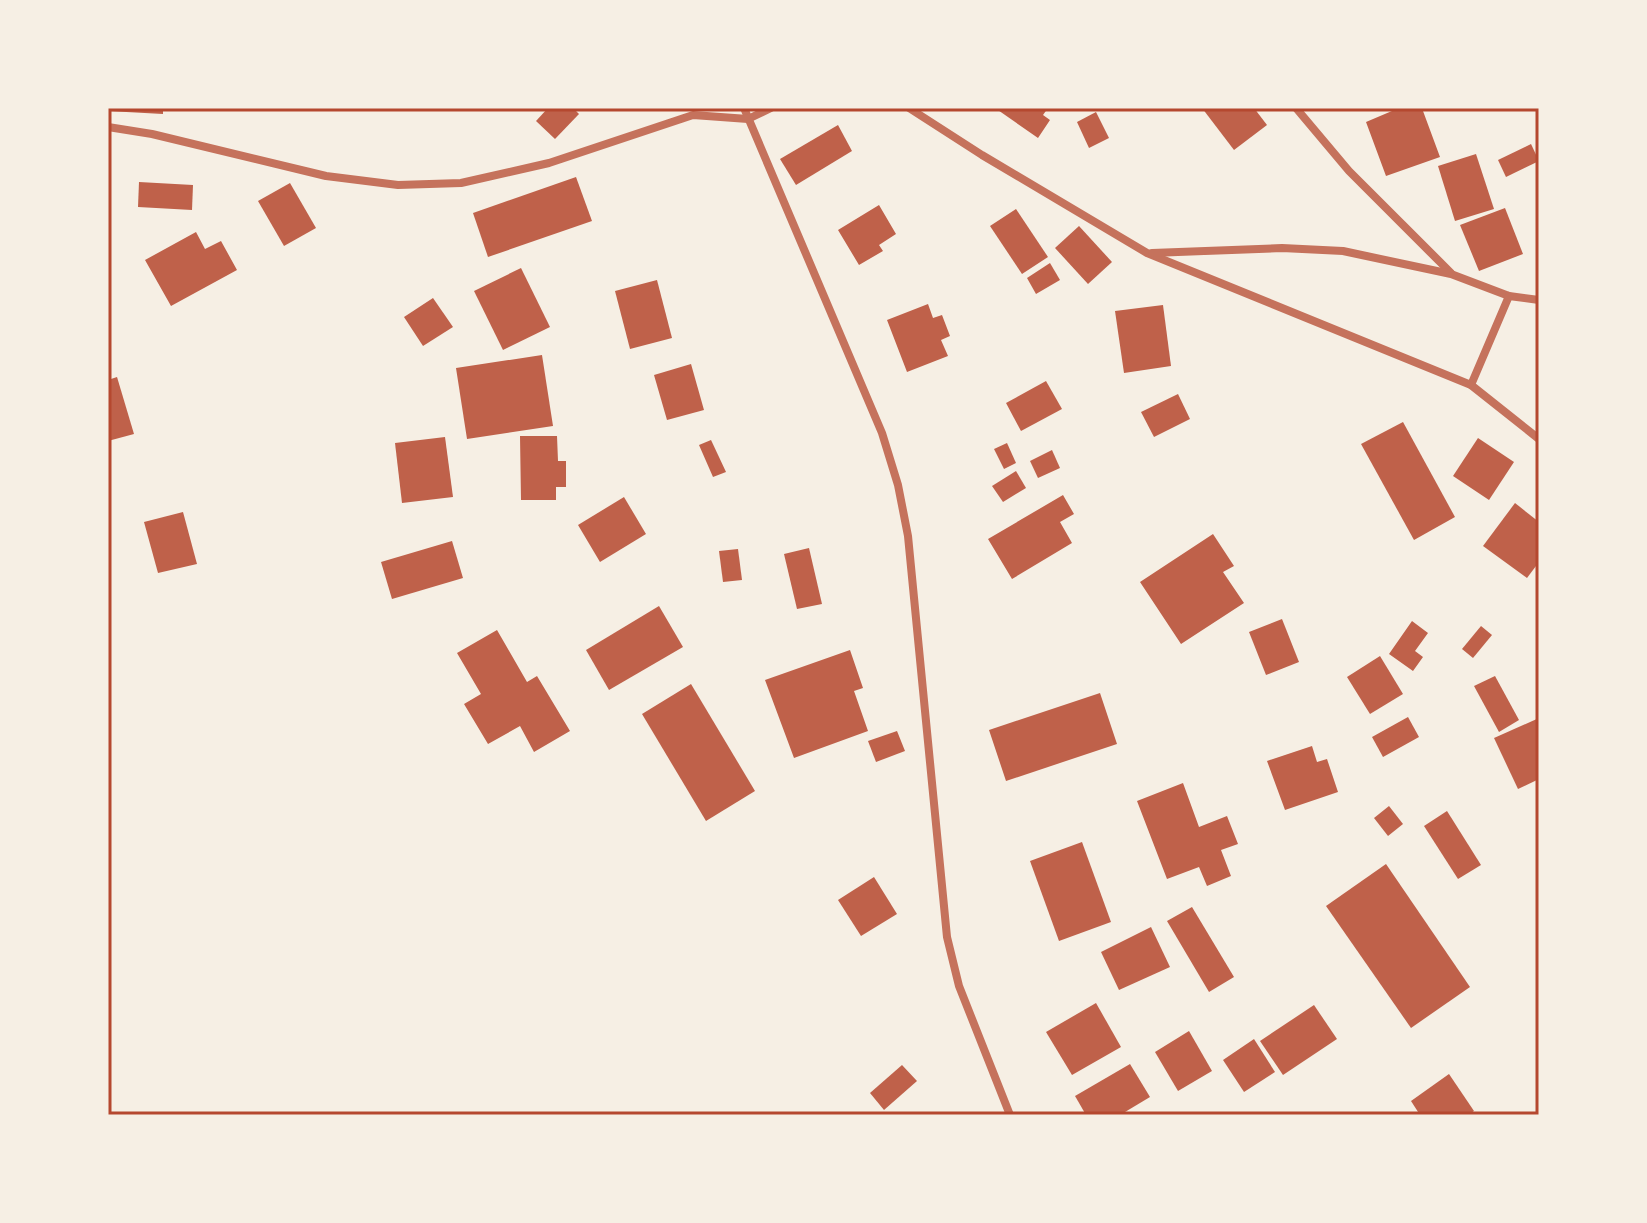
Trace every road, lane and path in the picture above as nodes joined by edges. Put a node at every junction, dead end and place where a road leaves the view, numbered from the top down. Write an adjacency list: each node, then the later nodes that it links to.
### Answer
1 (744, 108): 5 (street)
2 (771, 108): 5 (street)
3 (909, 108): 7 (street)
4 (1296, 108): 8 (street)
5 (748, 119): 6 (street); 13 (street)
6 (108, 127)
7 (1147, 253): 8 (street); 11 (street)
8 (1451, 274): 9 (street)
9 (1509, 296): 10 (street); 11 (street)
10 (1539, 300)
11 (1471, 385): 12 (street)
12 (1539, 439)
13 (1010, 1115)

